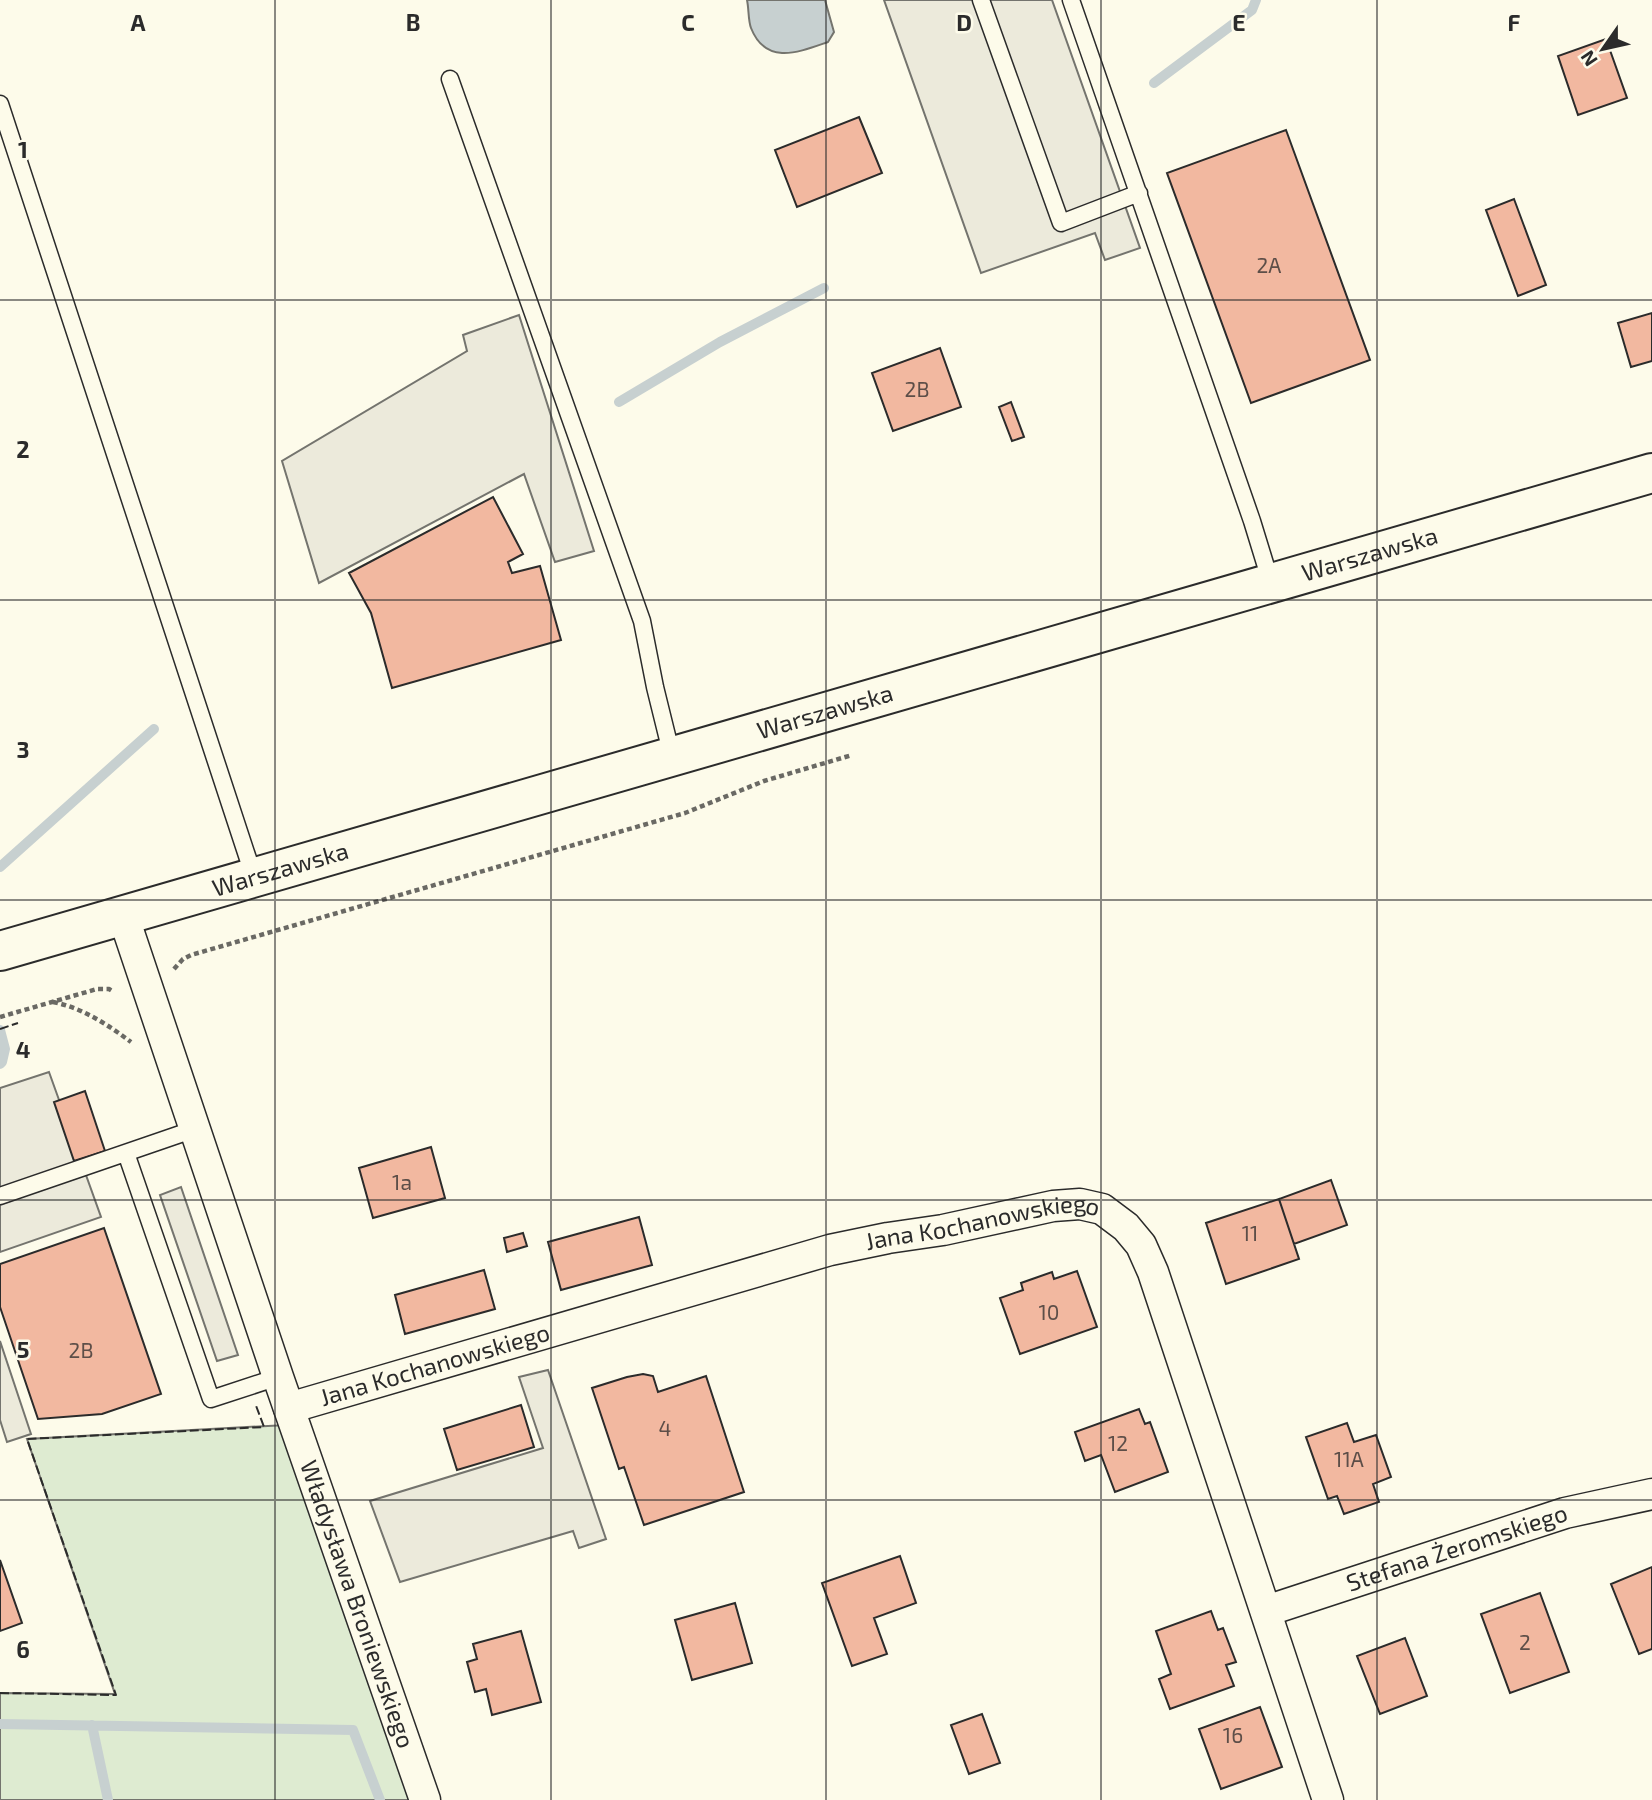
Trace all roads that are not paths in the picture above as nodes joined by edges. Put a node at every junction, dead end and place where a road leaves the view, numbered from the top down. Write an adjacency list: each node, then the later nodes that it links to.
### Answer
1 (981, 0): 5 (lane)
2 (1071, 0): 5 (lane)
3 (450, 79): 8 (lane)
4 (0, 104): 9 (lane)
5 (1139, 193): 7 (lane)
6 (1652, 473): 7 (main road, Warszawska)
7 (1271, 583): 8 (main road, Warszawska)
8 (672, 756): 9 (main road, Warszawska)
9 (254, 877): 10 (main road, Warszawska)
10 (124, 915): 11 (main road, Warszawska); 12 (street, Władysława Broniewskiego)
11 (0, 951)
12 (195, 1129): 13 (lane); 15 (street, Władysława Broniewskiego)
13 (126, 1153): 14 (lane); 15 (lane)
14 (0, 1196)
15 (278, 1377): 16 (street, Władysława Broniewskiego)
16 (289, 1408): 18 (street, Jana Kochanowskiego); 19 (street, Władysława Broniewskiego)
17 (1652, 1494): 18 (street, Stefana Żeromskiego)
18 (1266, 1611): 20 (street, Jana Kochanowskiego)
19 (425, 1800)
20 (1328, 1800)

